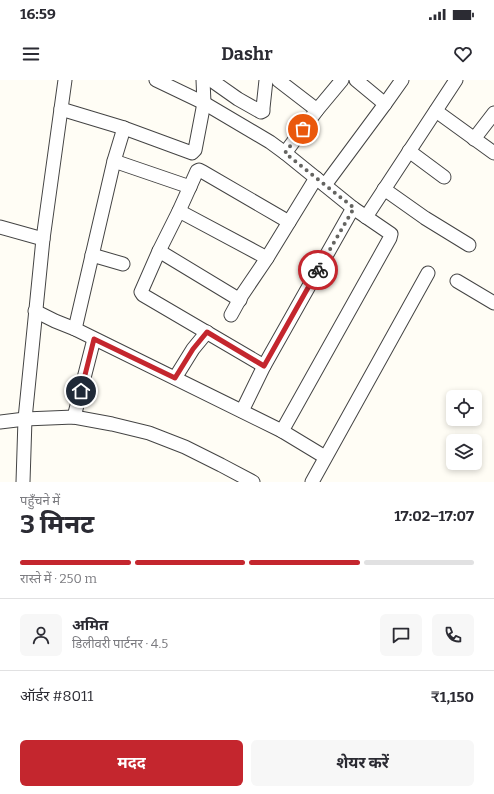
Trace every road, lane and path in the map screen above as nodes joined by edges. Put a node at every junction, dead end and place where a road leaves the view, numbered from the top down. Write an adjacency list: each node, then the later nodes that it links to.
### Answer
1 (65, 80): 13 (street)
2 (156, 80): 11 (street)
3 (203, 80): 11 (street)
4 (211, 80): 5 (street)
5 (266, 80)
6 (278, 80): 14 (street)
7 (342, 80): 14 (street)
8 (356, 80): 12 (street)
9 (402, 80): 12 (street)
10 (456, 80): 15 (street)
11 (204, 103): 17 (street); 20 (street)
12 (385, 104): 24 (street)
13 (61, 109): 17 (street); 32 (street)
14 (317, 110): 20 (street)
15 (436, 111): 18 (street); 19 (street)
16 (494, 113): 18 (street)
17 (124, 128): 22 (street)
18 (474, 139): 21 (street)
19 (409, 151): 23 (street); 26 (street)
20 (285, 153): 24 (street)
21 (494, 153)
22 (114, 161): 25 (street); 35 (street)
23 (444, 177)
24 (321, 181): 27 (street); 30 (street)
25 (190, 187): 28 (street); 30 (street)
26 (384, 189): 29 (street); 33 (street)
27 (354, 208): 29 (street); 47 (street)
28 (179, 211): 34 (street); 36 (street)
29 (366, 217): 53 (street)
30 (289, 222): 36 (street)
31 (0, 227): 32 (street)
32 (43, 239): 42 (street)
33 (469, 245)
34 (158, 251): 40 (street); 45 (street)
35 (92, 255): 37 (street); 44 (street)
36 (267, 258): 40 (street)
37 (123, 264)
38 (428, 273): 54 (street)
39 (457, 281): 41 (street)
40 (240, 300): 43 (street)
41 (494, 303)
42 (35, 311): 44 (street); 51 (street)
43 (231, 315)
44 (75, 329): 46 (street)
45 (207, 332): 47 (street); 48 (street)
46 (94, 339): 48 (street); 50 (street)
47 (264, 366): 49 (street)
48 (175, 378): 49 (street)
49 (242, 411): 53 (street)
50 (74, 417): 51 (street); 56 (street)
51 (24, 419): 52 (street); 55 (street)
52 (0, 422)
53 (282, 431): 54 (street)
54 (325, 457): 57 (street)
55 (23, 482)
56 (253, 482)
57 (312, 482)

